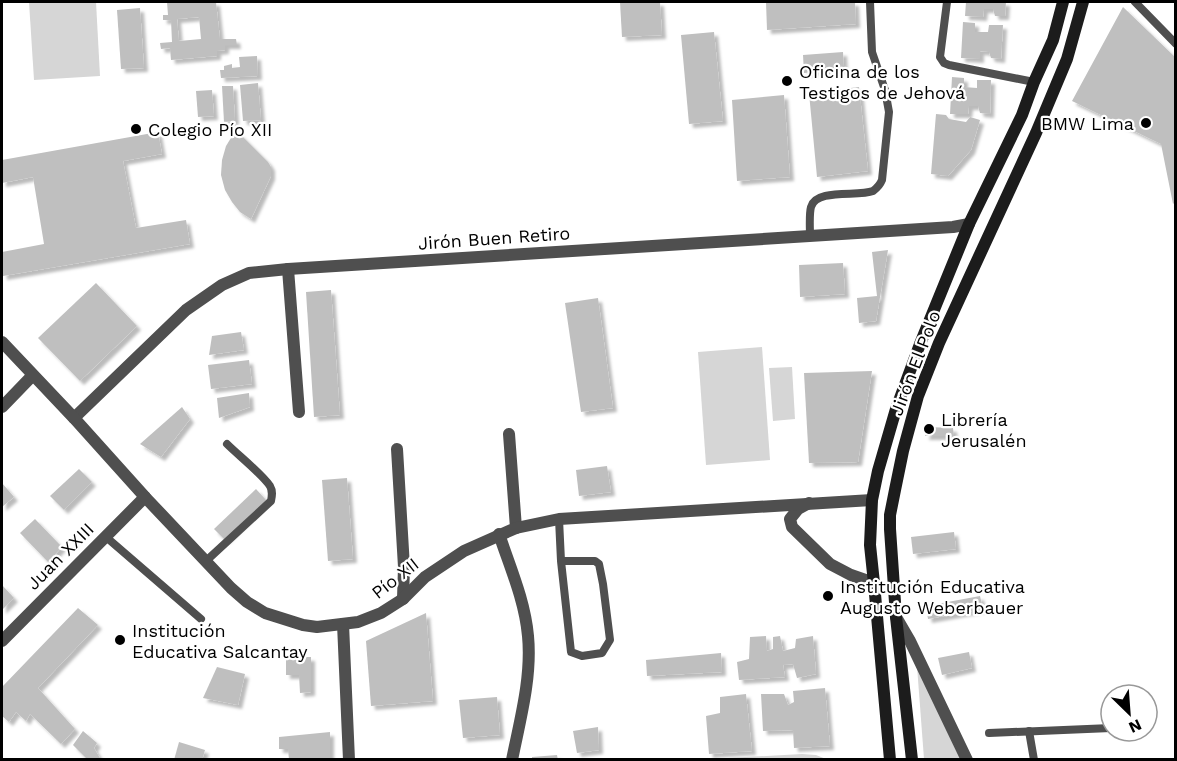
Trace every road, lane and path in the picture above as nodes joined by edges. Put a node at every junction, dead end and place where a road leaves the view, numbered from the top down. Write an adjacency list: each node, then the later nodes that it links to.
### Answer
1 (870, 2): 9 (lane)
2 (947, 2): 7 (lane)
3 (1063, 2): 7 (main road, Jirón El Polo)
4 (1083, 2): 30 (main road, Jirón El Polo)
5 (1135, 2): 6 (lane)
6 (1176, 44)
7 (1034, 82): 8 (main road, Jirón El Polo)
8 (969, 224): 9 (street, Jirón Buen Retiro); 20 (main road, Jirón El Polo)
9 (810, 236): 10 (street, Jirón Buen Retiro)
10 (288, 269): 14 (street); 15 (street, Jirón Buen Retiro)
11 (2, 342): 12 (street, Pío XII)
12 (32, 376): 13 (street); 15 (street, Pío XII)
13 (2, 407)
14 (299, 412)
15 (74, 418): 19 (street, Pío XII)
16 (509, 434): 23 (street)
17 (227, 444): 26 (lane)
18 (397, 449): 29 (street)
19 (145, 497): 25 (street, Juan XXIII); 26 (street, Pío XII)
20 (872, 500): 21 (street, Pío XII); 28 (main road, Jirón El Polo)
21 (810, 503): 22 (street, Pío XII); 28 (street)
22 (559, 519): 23 (street, Pío XII); 27 (lane)
23 (516, 528): 24 (street, Pío XII)
24 (499, 534): 29 (street, Pío XII); 38 (street)
25 (105, 537): 31 (lane); 33 (street, Juan XXIII)
26 (206, 561): 32 (street, Pío XII)
27 (561, 561): 27 (lane)
28 (874, 583): 39 (main road, Jirón El Polo)
29 (403, 599): 32 (street, Pío XII)
30 (896, 617): 40 (main road, Jirón El Polo); 41 (street)
31 (201, 619)
32 (343, 624): 37 (street)
33 (2, 641)
34 (1099, 728): 35 (lane)
35 (1029, 731): 36 (lane); 42 (lane)
36 (988, 733)
37 (350, 759)
38 (512, 759)
39 (888, 759)
40 (912, 759)
41 (967, 759)
42 (1034, 759)

